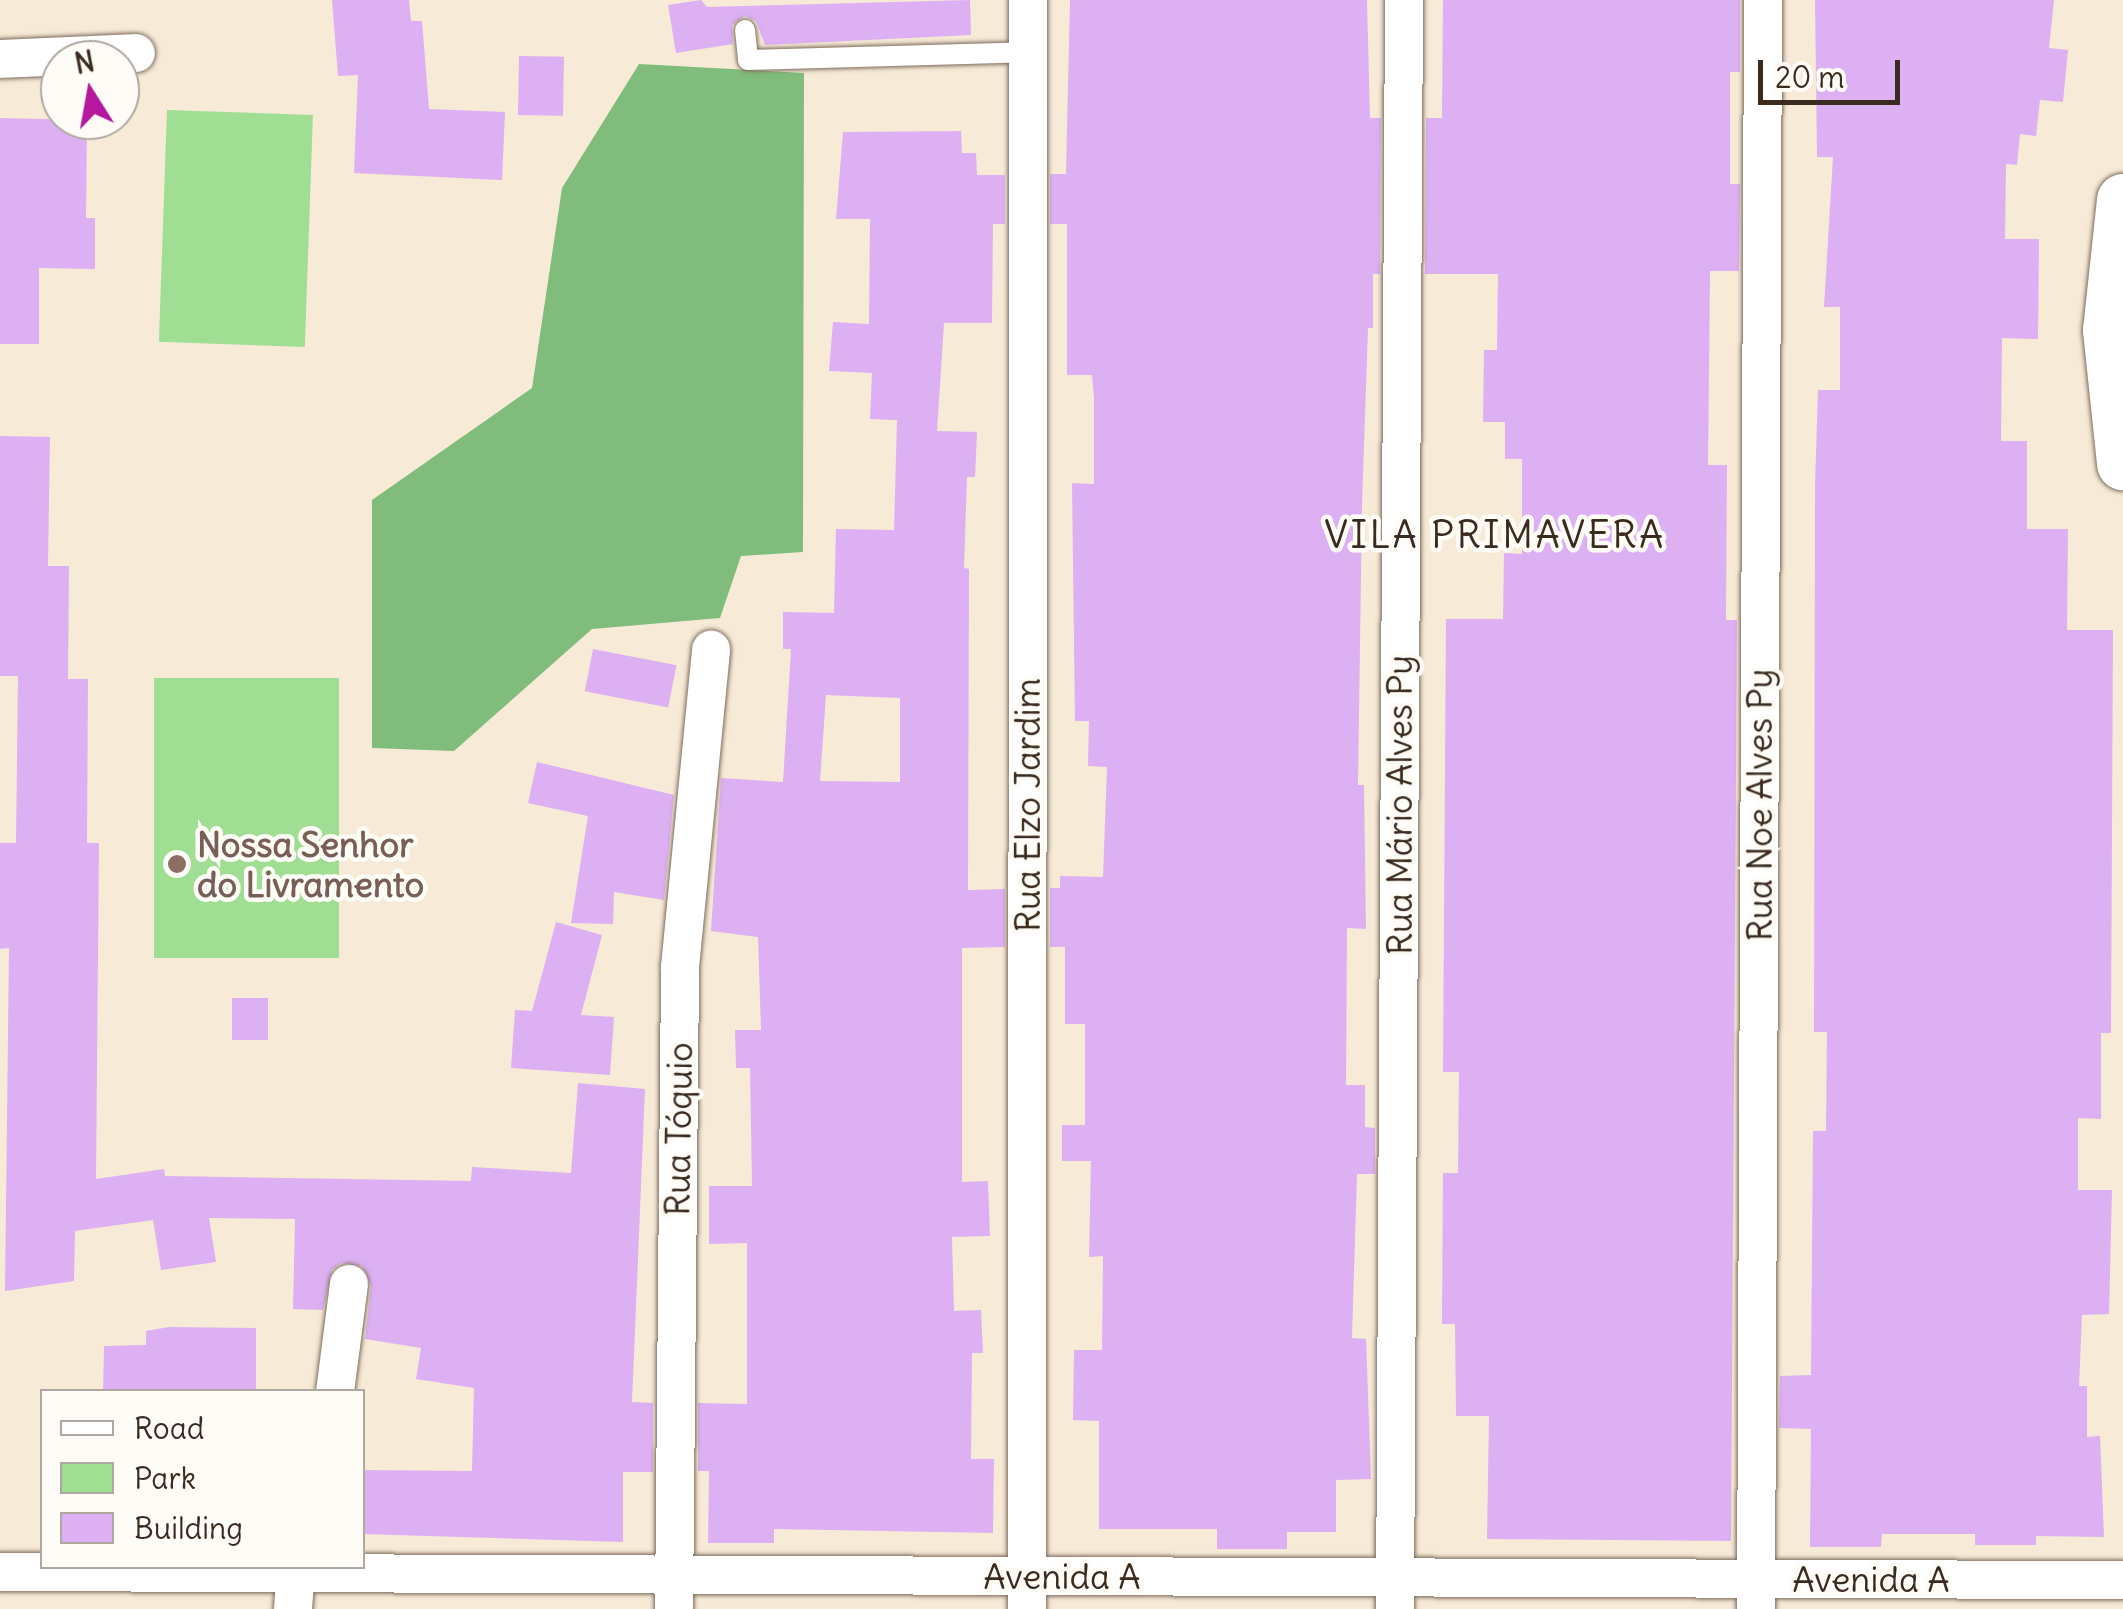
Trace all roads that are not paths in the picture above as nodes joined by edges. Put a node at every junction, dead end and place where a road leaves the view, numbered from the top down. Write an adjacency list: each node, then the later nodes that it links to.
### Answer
1 (1028, 0): 5 (street, Rua Elzo Jardim)
2 (1404, 0): 18 (street, Rua Mário Alves Py)
3 (1763, 0): 19 (street, Rua Noe Alves Py)
4 (745, 30): 5 (lane)
5 (1028, 52): 17 (street, Rua Elzo Jardim)
6 (40, 58): 7 (street)
7 (0, 60)
8 (2123, 200): 9 (main road)
9 (2123, 464)
10 (711, 650): 16 (street, Rua Tóquio)
11 (348, 1284): 12 (street)
12 (335, 1389)
13 (0, 1572): 15 (street, Avenida A)
14 (2123, 1580): 19 (street, Avenida A)
15 (294, 1583): 16 (street, Avenida A)
16 (674, 1592): 17 (street, Avenida A)
17 (1027, 1592): 18 (street, Avenida A)
18 (1395, 1593): 19 (street, Avenida A)
19 (1755, 1594)

